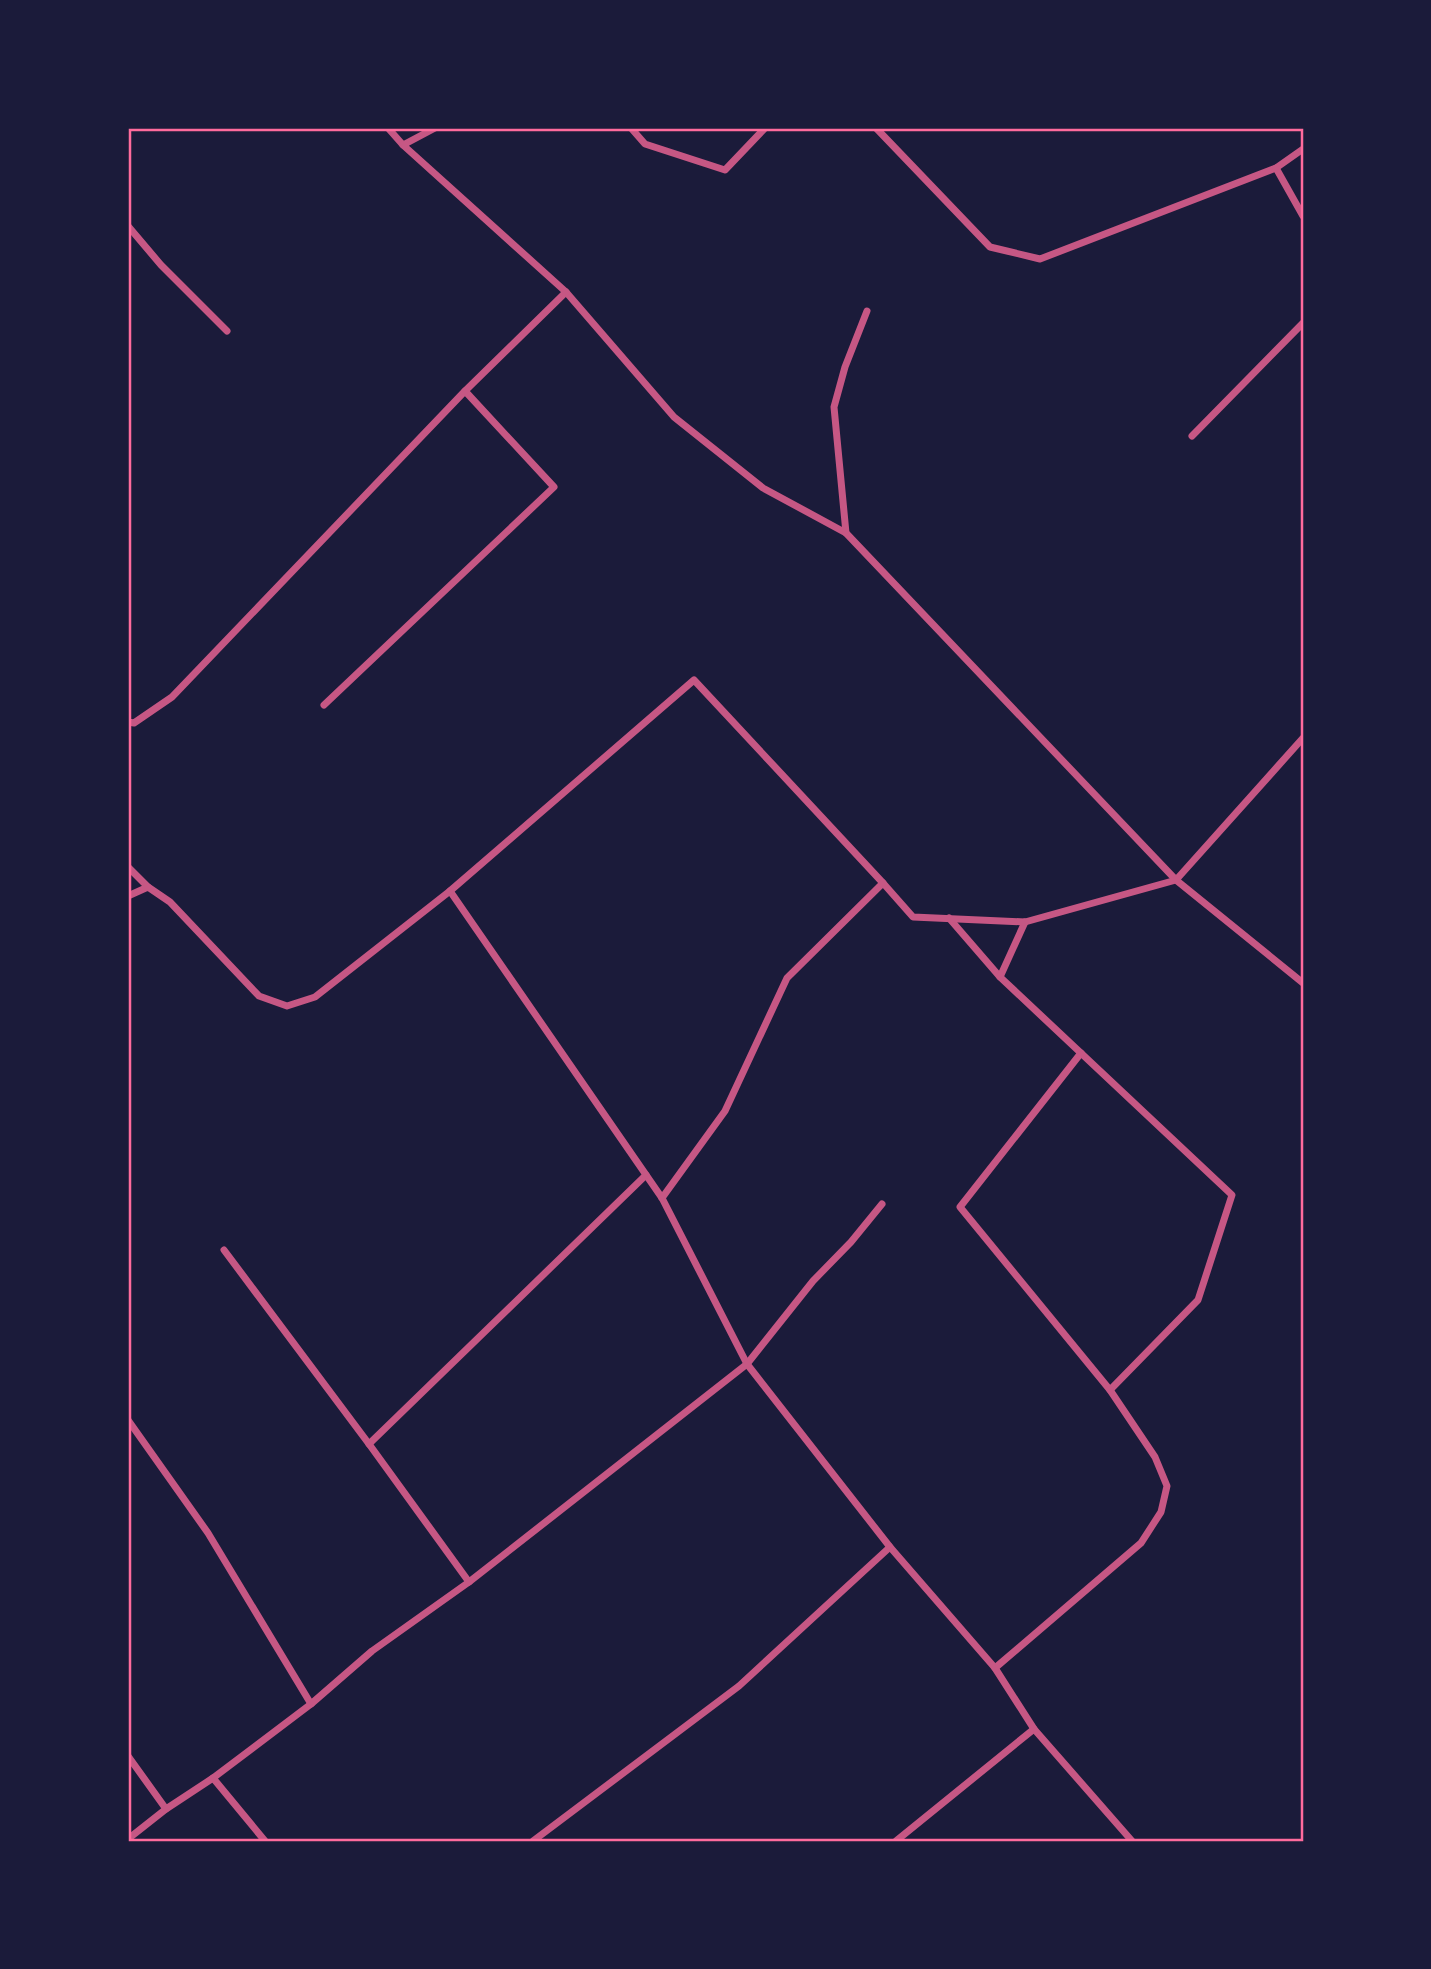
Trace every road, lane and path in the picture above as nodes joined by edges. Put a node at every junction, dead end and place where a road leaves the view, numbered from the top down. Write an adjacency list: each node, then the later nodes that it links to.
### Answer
1 (388, 128): 6 (street)
2 (435, 128): 6 (street)
3 (631, 128): 4 (street)
4 (765, 128)
5 (876, 128): 8 (street)
6 (403, 145): 11 (street)
7 (1303, 149): 8 (street)
8 (1276, 168): 9 (street)
9 (1303, 216)
10 (128, 226): 14 (street)
11 (566, 292): 15 (street); 17 (street)
12 (867, 311): 17 (street)
13 (1303, 323): 16 (street)
14 (227, 331)
15 (465, 391): 18 (street); 19 (street)
16 (1192, 436)
17 (846, 533): 22 (street)
18 (324, 705)
19 (128, 722)
20 (1303, 738): 22 (street)
21 (128, 867): 24 (street)
22 (1176, 880): 28 (street); 30 (street)
23 (883, 883): 25 (street); 27 (street); 33 (street)
24 (148, 887): 25 (street); 26 (street)
25 (450, 891): 32 (street)
26 (128, 896)
27 (949, 918): 28 (street); 29 (street)
28 (1025, 922): 29 (street)
29 (1000, 977): 31 (street)
30 (1303, 983)
31 (1081, 1053): 37 (street); 37 (street)
32 (646, 1175): 33 (street); 39 (street)
33 (662, 1198): 36 (street)
34 (881, 1204): 36 (street)
35 (224, 1250): 39 (street)
36 (747, 1364): 40 (street); 41 (street)
37 (1110, 1390): 42 (street)
38 (128, 1420): 43 (street)
39 (369, 1444): 41 (street)
40 (890, 1547): 42 (street); 50 (street)
41 (469, 1581): 43 (street)
42 (995, 1668): 44 (street)
43 (310, 1704): 46 (street)
44 (1034, 1729): 51 (street); 52 (street)
45 (128, 1756): 47 (street)
46 (213, 1778): 47 (street); 49 (street)
47 (166, 1809): 48 (street)
48 (128, 1839)
49 (265, 1841)
50 (533, 1841)
51 (896, 1841)
52 (1132, 1841)

